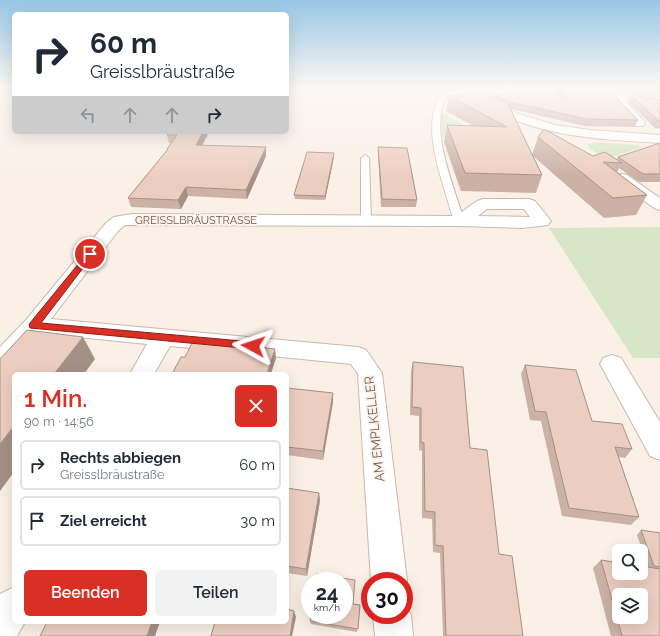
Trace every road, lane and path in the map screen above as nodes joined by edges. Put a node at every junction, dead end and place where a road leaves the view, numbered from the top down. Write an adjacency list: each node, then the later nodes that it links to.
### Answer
1 (436, 118): 9 (lane)
2 (518, 118): 4 (street)
3 (636, 118): 4 (street)
4 (657, 139)
5 (365, 158): 8 (lane)
6 (610, 170): 7 (street)
7 (660, 205)
8 (366, 221): 9 (street, GREISSLBRÄUSTRASSE); 10 (street, GREISSLBRÄUSTRASSE)
9 (459, 221)
10 (34, 325): 11 (street, AM EMPLKELLER); 12 (street, GREISSLBRÄUSTRASSE)
11 (163, 337): 14 (street); 16 (street, AM EMPLKELLER)
12 (0, 363)
13 (612, 364): 15 (street)
14 (143, 372)
15 (660, 447)
16 (388, 572)
17 (12, 608): 19 (street)
18 (393, 624): 20 (street)
19 (0, 630)
20 (394, 636)

